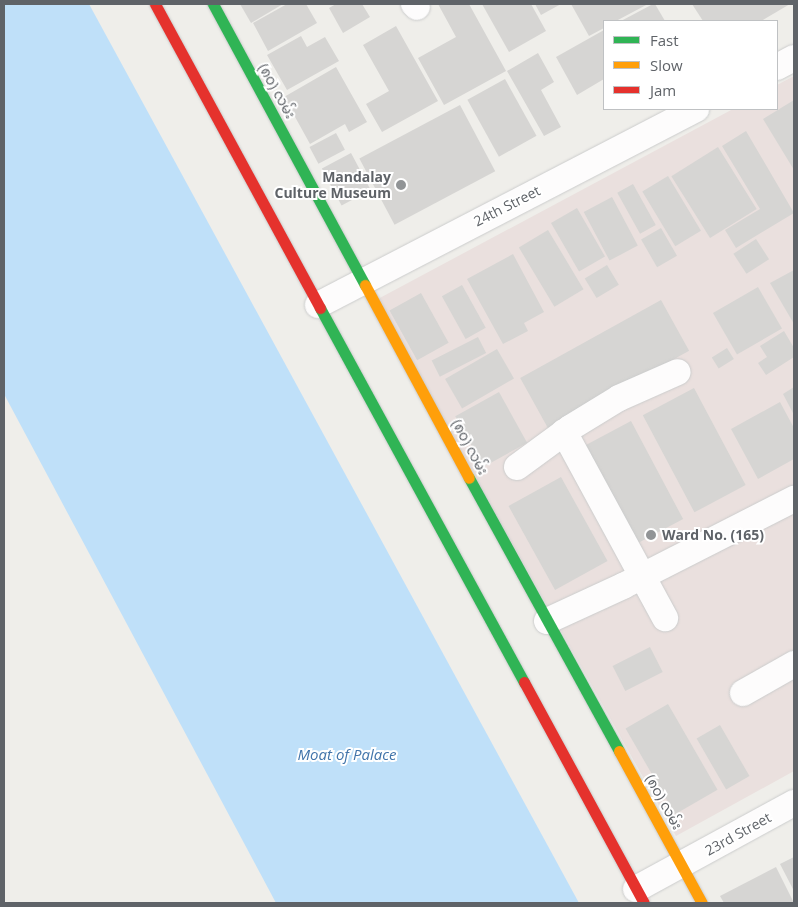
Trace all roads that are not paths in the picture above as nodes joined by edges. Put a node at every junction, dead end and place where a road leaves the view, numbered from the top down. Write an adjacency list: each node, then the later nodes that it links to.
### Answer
1 (155, 4): 7 (main road)
2 (212, 4): 6 (main road, (၈၀) လမ်း)
3 (794, 58): 4 (street)
4 (778, 66)
5 (694, 110): 6 (street, 24th Street)
6 (363, 281): 7 (street, 24th Street); 14 (main road, (၈၀) လမ်း)
7 (318, 305): 19 (main road)
8 (678, 372): 9 (street)
9 (564, 432): 10 (street); 12 (street)
10 (517, 466)
11 (794, 499): 12 (street)
12 (642, 576): 13 (street); 14 (street)
13 (665, 618)
14 (547, 621): 18 (main road, (၈၀) လမ်း)
15 (794, 664): 16 (street)
16 (743, 693)
17 (794, 803): 18 (street, 23rd Street)
18 (681, 864): 19 (street, 23rd Street); 20 (main road, (၈၀) လမ်း)
19 (640, 896)
20 (702, 903)

